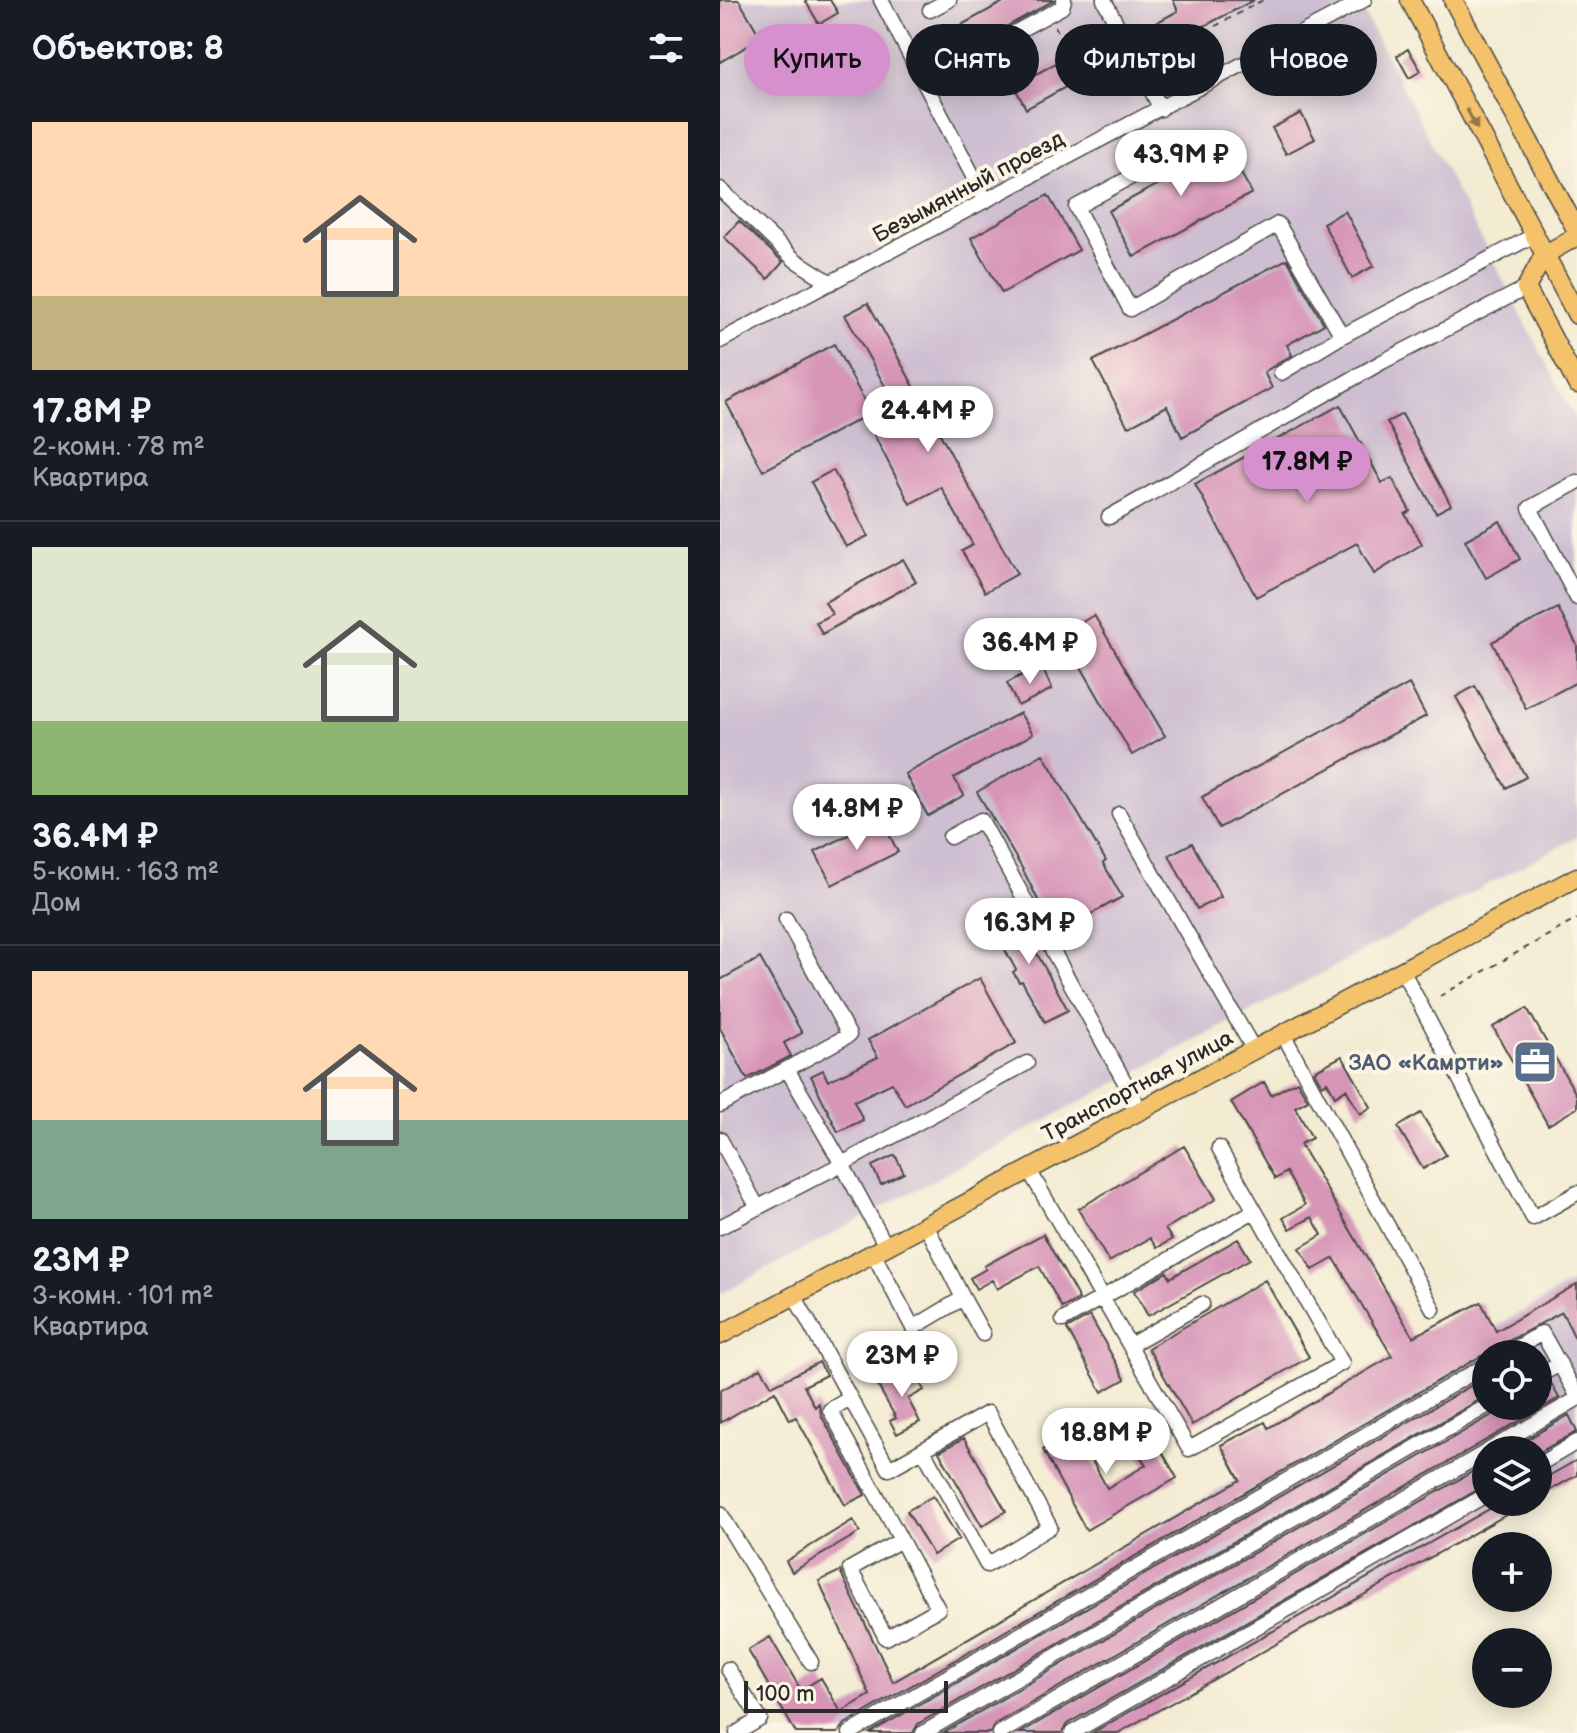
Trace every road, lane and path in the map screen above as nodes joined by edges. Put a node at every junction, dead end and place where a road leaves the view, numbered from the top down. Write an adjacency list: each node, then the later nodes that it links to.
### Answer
1 (881, 0): 19 (street)
2 (949, 0): 9 (street)
3 (1064, 0): 10 (street)
4 (1263, 0): 13 (path)
5 (1364, 0): 16 (street, Безымянный проезд)
6 (1410, 0): 21 (main road, one-way to 21)
7 (1453, 0): 20 (main road)
8 (1109, 2): 12 (street)
9 (930, 10)
10 (1049, 15): 11 (street); 14 (path)
11 (1032, 24)
12 (1117, 24)
13 (1219, 24)
14 (1055, 27)
15 (1154, 96): 16 (street)
16 (1161, 109): 19 (street, Безымянный проезд)
17 (1142, 171): 26 (street)
18 (720, 189): 23 (street)
19 (986, 201): 23 (street, Безымянный проезд)
20 (1577, 233): 22 (main road)
21 (1533, 236): 22 (main road); 26 (street)
22 (1544, 255): 24 (main road); 25 (main road)
23 (831, 283): 27 (street, Безымянный проезд)
24 (1526, 288): 29 (main road); 31 (street)
25 (1577, 315)
26 (1342, 336): 28 (street)
27 (720, 341)
28 (1281, 373)
29 (1577, 384)
30 (1577, 482): 32 (street)
31 (1109, 517)
32 (1577, 598)
33 (1119, 814): 41 (street)
34 (950, 837): 45 (street)
35 (1577, 877): 38 (main road, Транспортная улица)
36 (786, 919): 43 (street)
37 (1577, 919): 39 (path)
38 (1402, 970): 40 (main road, Транспортная улица); 50 (street)
39 (1440, 996)
40 (1283, 1034): 41 (main road, Транспортная улица); 60 (street)
41 (1254, 1050): 45 (main road, Транспортная улица)
42 (1027, 1063): 48 (street)
43 (787, 1069): 44 (street); 48 (street)
44 (720, 1105)
45 (1140, 1110): 49 (main road, Транспортная улица)
46 (720, 1139): 51 (street)
47 (1219, 1148): 52 (street)
48 (842, 1164): 51 (street); 55 (street)
49 (1029, 1170): 53 (main road, Транспортная улица); 58 (street)
50 (1577, 1193)
51 (758, 1208): 54 (street)
52 (1254, 1211): 58 (street); 66 (street)
53 (926, 1225): 55 (main road, Транспортная улица); 57 (street)
54 (720, 1227)
55 (880, 1249): 56 (main road, Транспортная улица); 57 (street)
56 (794, 1295): 63 (main road, Транспортная улица); 72 (street)
57 (963, 1298): 62 (street)
58 (1103, 1298): 61 (street); 66 (street)
59 (1202, 1304): 66 (street)
60 (1433, 1309)
61 (1063, 1320)
62 (983, 1334)
63 (720, 1335)
64 (1530, 1340): 65 (street)
65 (1546, 1340)
66 (1130, 1345)
67 (1552, 1350): 68 (street)
68 (1560, 1364): 69 (street); 71 (street)
69 (1552, 1368)
70 (1472, 1373): 87 (street)
71 (1577, 1397): 74 (street)
72 (850, 1398): 76 (street); 81 (street)
73 (1472, 1415): 88 (street)
74 (1513, 1436)
75 (1577, 1442): 77 (street)
76 (923, 1450): 76 (street)
77 (1552, 1457)
78 (1472, 1460): 89 (street)
79 (1472, 1503): 90 (street)
80 (720, 1513): 82 (street)
81 (901, 1540): 81 (street)
82 (811, 1662)
83 (728, 1669): 84 (street)
84 (760, 1719): 85 (street); 86 (street)
85 (737, 1733)
86 (768, 1733)
87 (852, 1733)
88 (923, 1733)
89 (1000, 1733)
90 (1072, 1733)

